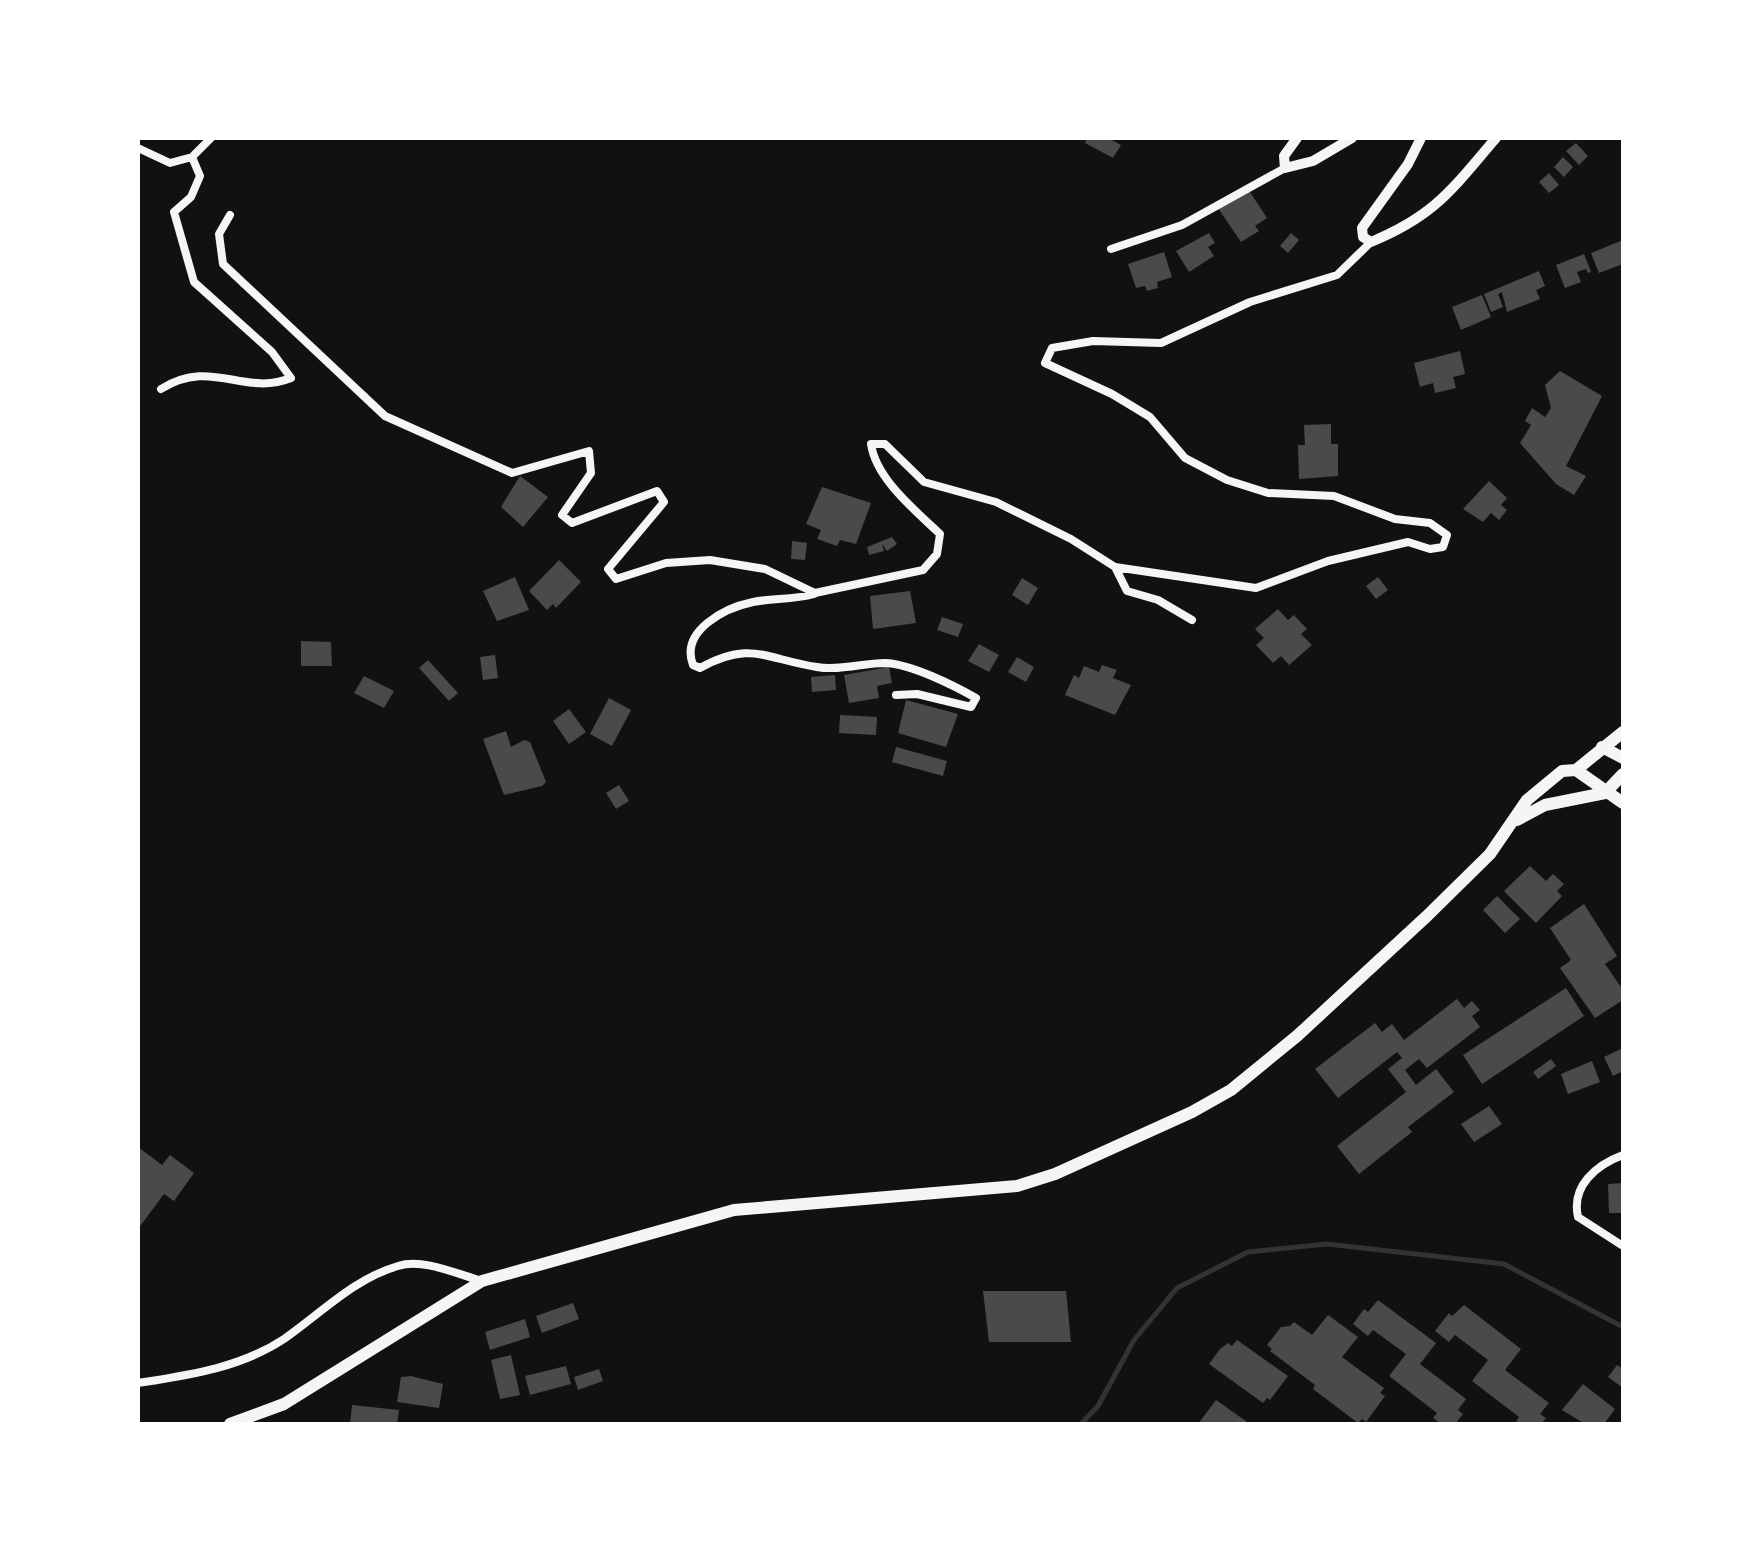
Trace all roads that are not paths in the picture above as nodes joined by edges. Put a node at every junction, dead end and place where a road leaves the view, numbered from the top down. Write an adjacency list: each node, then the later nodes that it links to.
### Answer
1 (211, 138): 7 (street)
2 (1297, 138): 8 (street)
3 (1352, 138): 8 (street)
4 (1421, 138): 10 (street)
5 (1496, 138): 10 (street)
6 (138, 148): 7 (street)
7 (192, 157): 12 (street)
8 (1285, 168): 11 (street)
9 (230, 215): 14 (street)
10 (1371, 242): 13 (street)
11 (1111, 249)
12 (161, 389)
13 (1115, 567): 14 (street); 15 (street)
14 (815, 593): 16 (street)
15 (1192, 620)
16 (896, 695)
17 (1623, 732): 18 (main road)
18 (1602, 747): 19 (main road); 20 (main road)
19 (1623, 758)
20 (1576, 770): 22 (main road); 24 (main road)
21 (1623, 774): 22 (main road)
22 (1605, 793): 23 (main road); 24 (main road)
23 (1623, 803)
24 (1515, 822): 27 (main road)
25 (1623, 1155): 26 (street)
26 (1623, 1246)
27 (482, 1281): 28 (street); 29 (main road)
28 (138, 1383)
29 (230, 1424)

